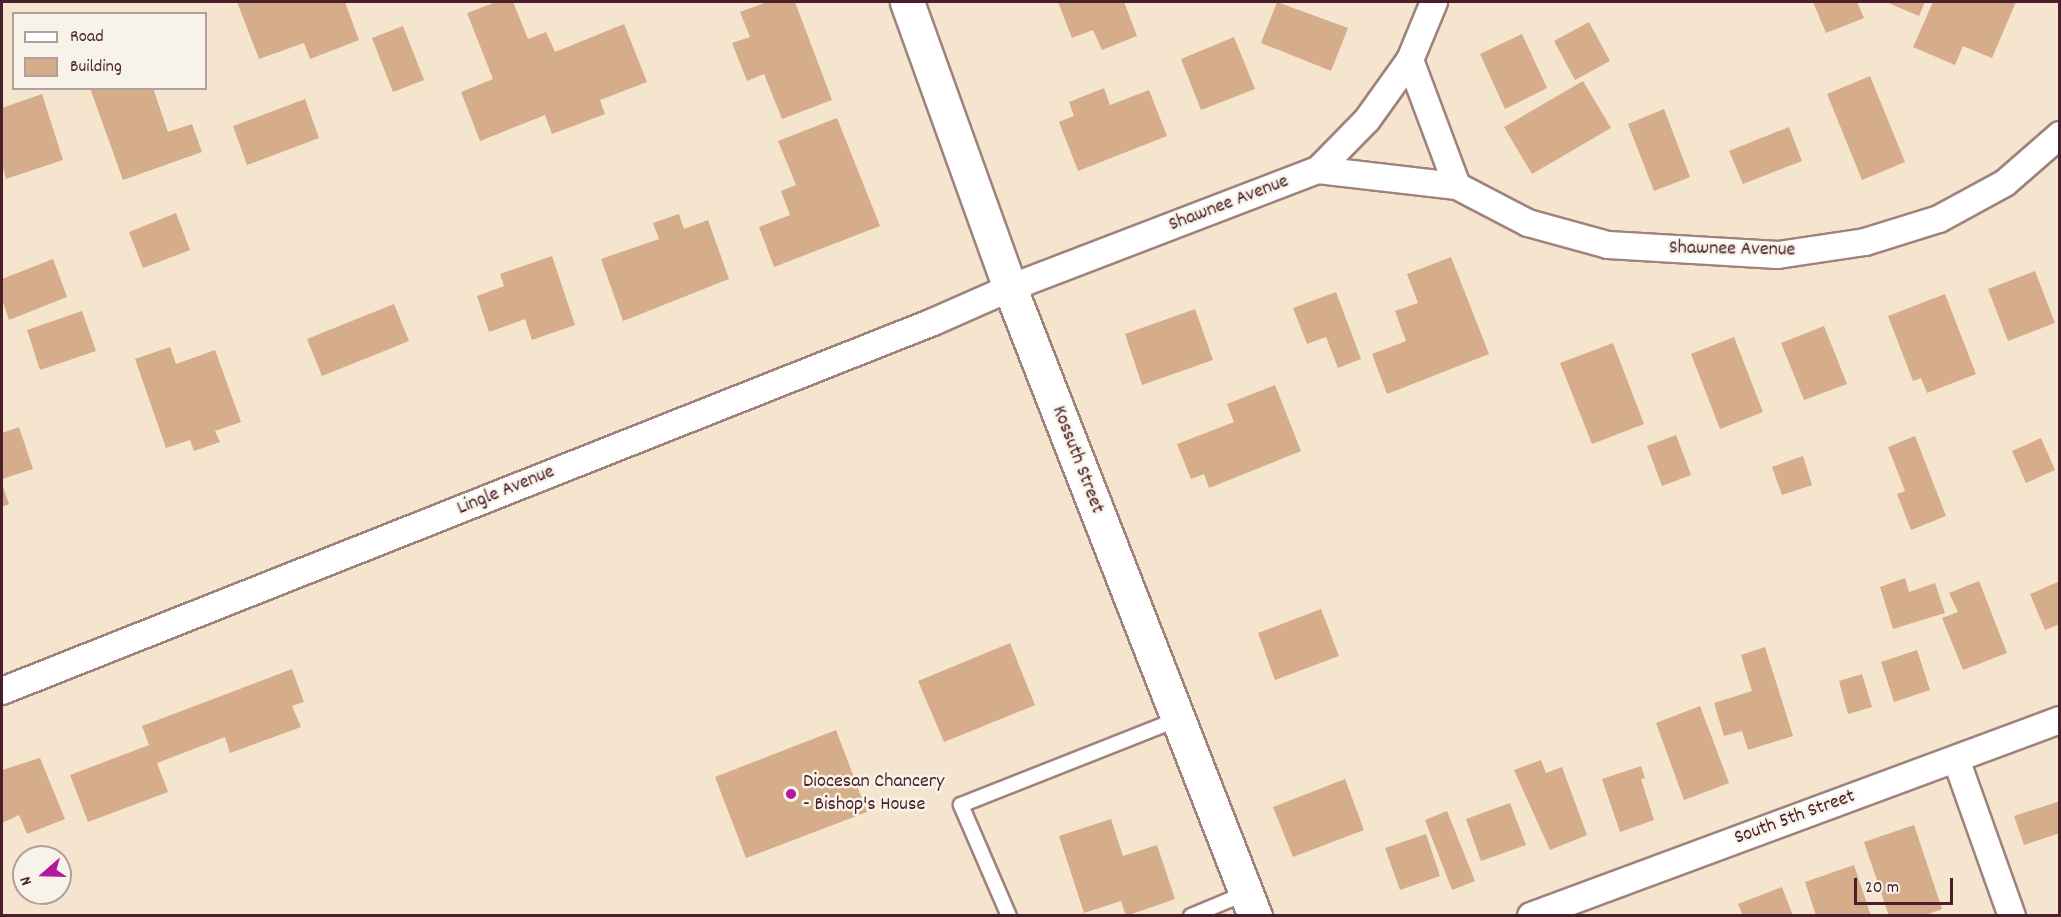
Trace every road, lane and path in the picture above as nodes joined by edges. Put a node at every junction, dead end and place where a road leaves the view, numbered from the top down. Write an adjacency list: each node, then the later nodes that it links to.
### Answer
1 (907, 2): 7 (street, Kossuth Street)
2 (1434, 2): 3 (street)
3 (1410, 60): 5 (street); 6 (street)
4 (2060, 135): 6 (street, Shawnee Avenue)
5 (1318, 170): 6 (street, Shawnee Avenue); 7 (street, Shawnee Avenue)
6 (1457, 186)
7 (1010, 288): 8 (street, Lingle Avenue); 9 (street, Kossuth Street)
8 (2, 691)
9 (1178, 719): 12 (street, Kossuth Street); 13 (lane)
10 (2060, 720): 11 (street, South 5th Street)
11 (1956, 759): 15 (street, South 5th Street); 16 (street)
12 (1250, 904): 14 (lane)
13 (1009, 915)
14 (1191, 915)
15 (1530, 915)
16 (2012, 915)

